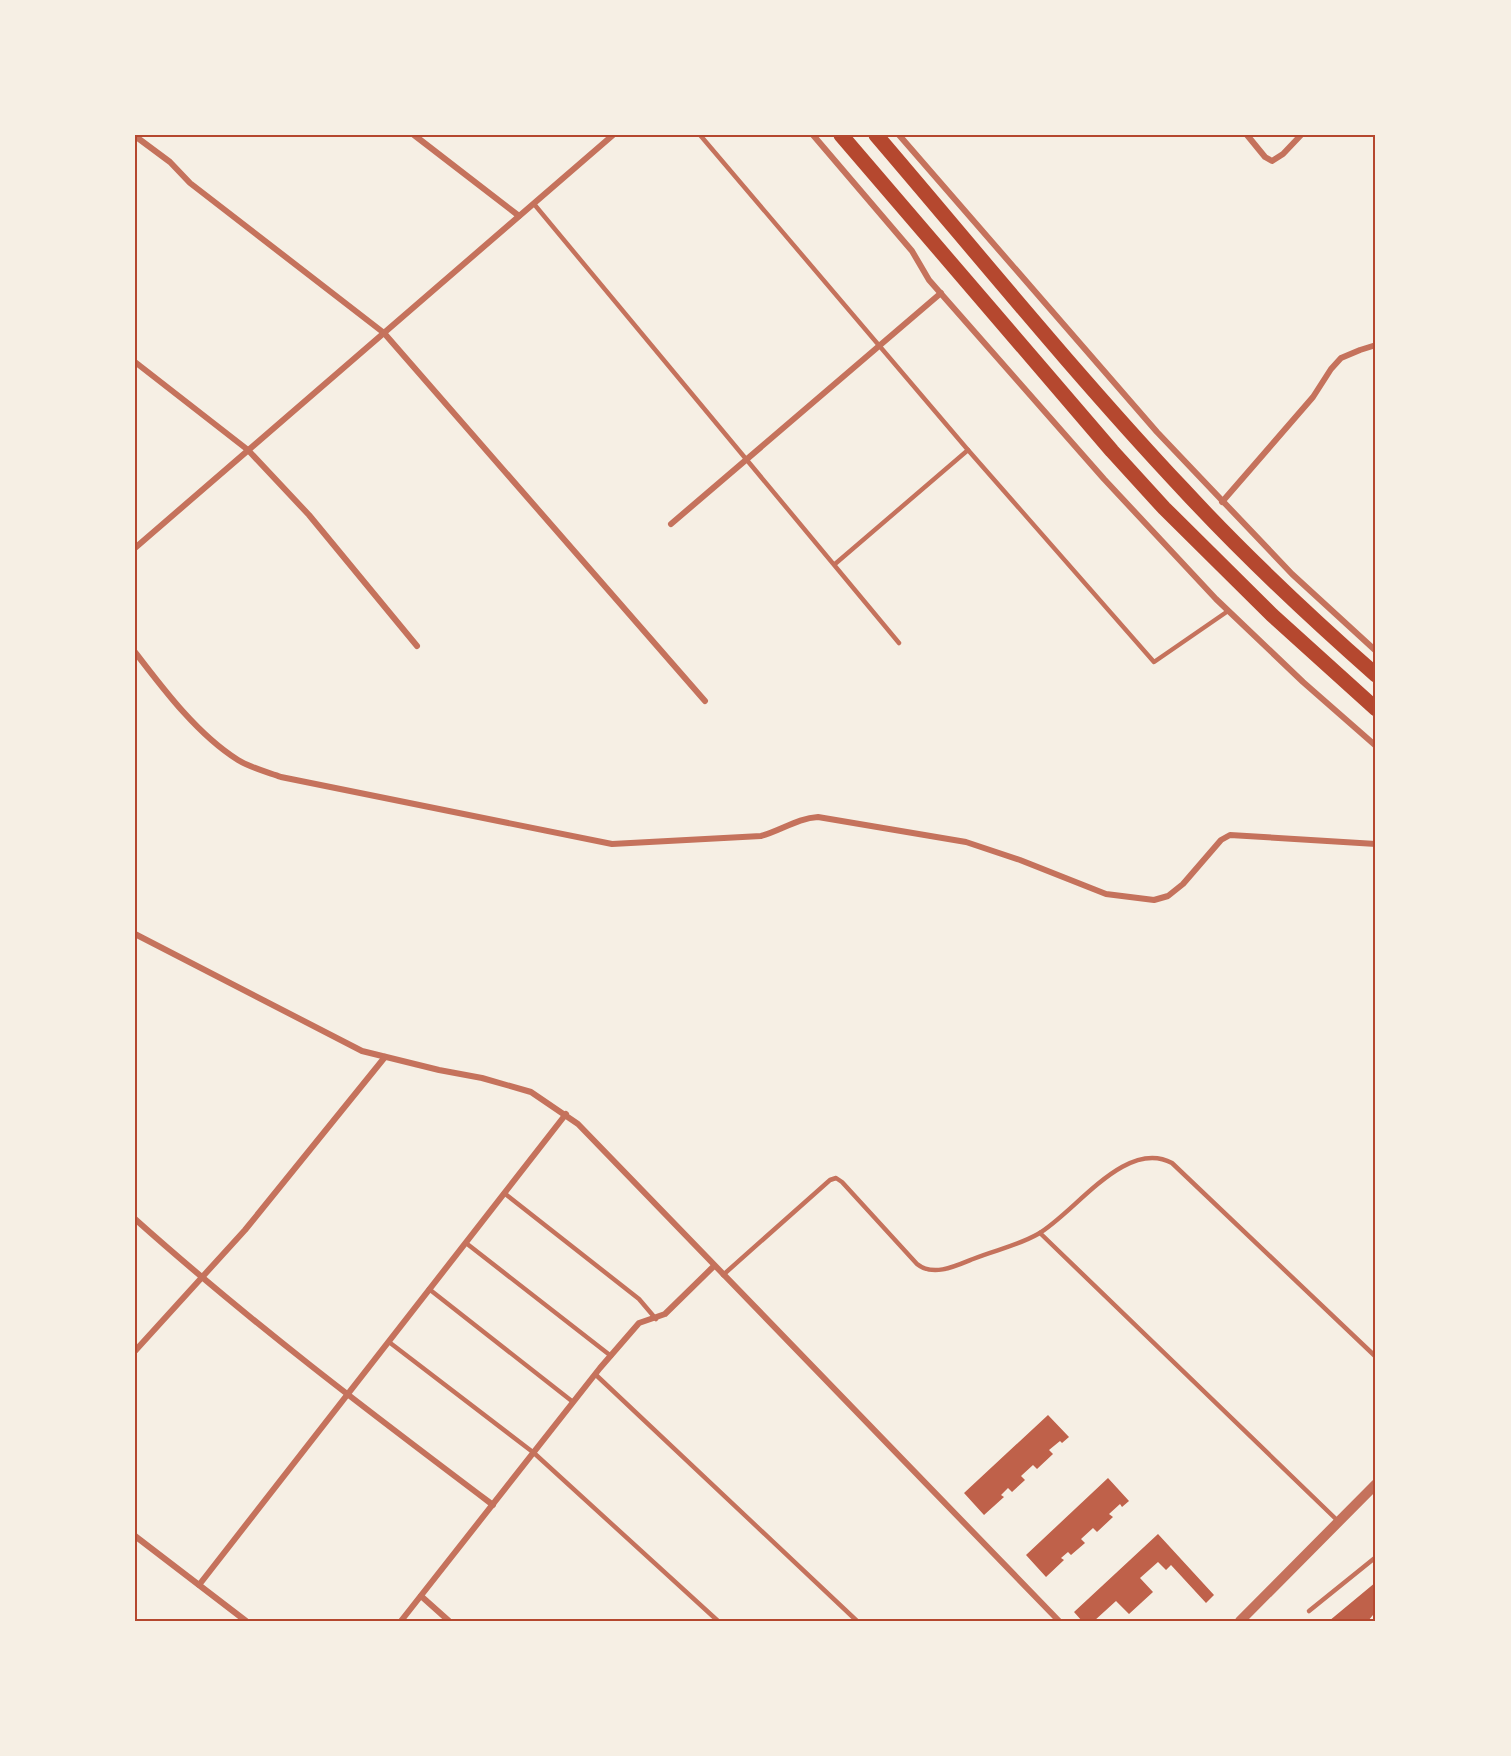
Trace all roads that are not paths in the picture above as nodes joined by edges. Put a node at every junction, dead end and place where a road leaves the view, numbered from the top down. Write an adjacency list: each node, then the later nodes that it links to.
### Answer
1 (414, 135): 12 (street)
2 (613, 135): 11 (street)
3 (700, 135): 16 (lane)
4 (813, 135): 13 (street)
5 (841, 135): 32 (main road)
6 (876, 135): 30 (main road)
7 (899, 135): 21 (street)
8 (1247, 135): 9 (street)
9 (1300, 135)
10 (135, 136): 14 (street)
11 (534, 204): 12 (street); 20 (lane)
12 (519, 216): 14 (street)
13 (941, 293): 16 (street); 25 (street)
14 (384, 333): 18 (street); 31 (street)
15 (1376, 345): 21 (street)
16 (880, 346): 19 (lane); 20 (street)
17 (135, 362): 18 (street)
18 (248, 450): 23 (street); 27 (street)
19 (968, 450): 24 (lane); 25 (lane)
20 (747, 459): 22 (street); 24 (lane)
21 (1222, 502): 28 (street)
22 (671, 524)
23 (135, 548)
24 (835, 564): 26 (lane)
25 (1228, 611): 33 (street)
26 (899, 643)
27 (417, 646)
28 (1376, 651)
29 (135, 652): 34 (street)
30 (1376, 675)
31 (705, 701)
32 (1376, 710)
33 (1376, 746)
34 (1376, 843)
35 (135, 934): 36 (street)
36 (385, 1057): 37 (street); 44 (street)
37 (566, 1114): 38 (street); 42 (street)
38 (504, 1193): 41 (street); 46 (lane)
39 (135, 1219): 44 (street)
40 (1040, 1233): 43 (lane); 50 (lane); 57 (lane)
41 (466, 1243): 45 (street); 49 (lane)
42 (714, 1266): 43 (street); 46 (street)
43 (723, 1275): 68 (street)
44 (202, 1278): 48 (street); 52 (street)
45 (429, 1289): 47 (street); 53 (lane)
46 (656, 1319): 49 (street)
47 (389, 1342): 52 (street); 54 (lane)
48 (135, 1351)
49 (611, 1356): 51 (street)
50 (1376, 1357)
51 (595, 1374): 53 (street); 67 (lane)
52 (348, 1394): 56 (street); 60 (street)
53 (573, 1402): 54 (street)
54 (534, 1453): 56 (street); 66 (lane)
55 (1376, 1484): 57 (street)
56 (493, 1505): 61 (street)
57 (1339, 1522): 69 (street)
58 (135, 1536): 60 (street)
59 (1376, 1557): 62 (lane)
60 (199, 1585): 63 (street)
61 (421, 1596): 64 (street); 65 (street)
62 (1309, 1611)
63 (246, 1621)
64 (401, 1621)
65 (449, 1621)
66 (718, 1621)
67 (857, 1621)
68 (1059, 1621)
69 (1240, 1621)

